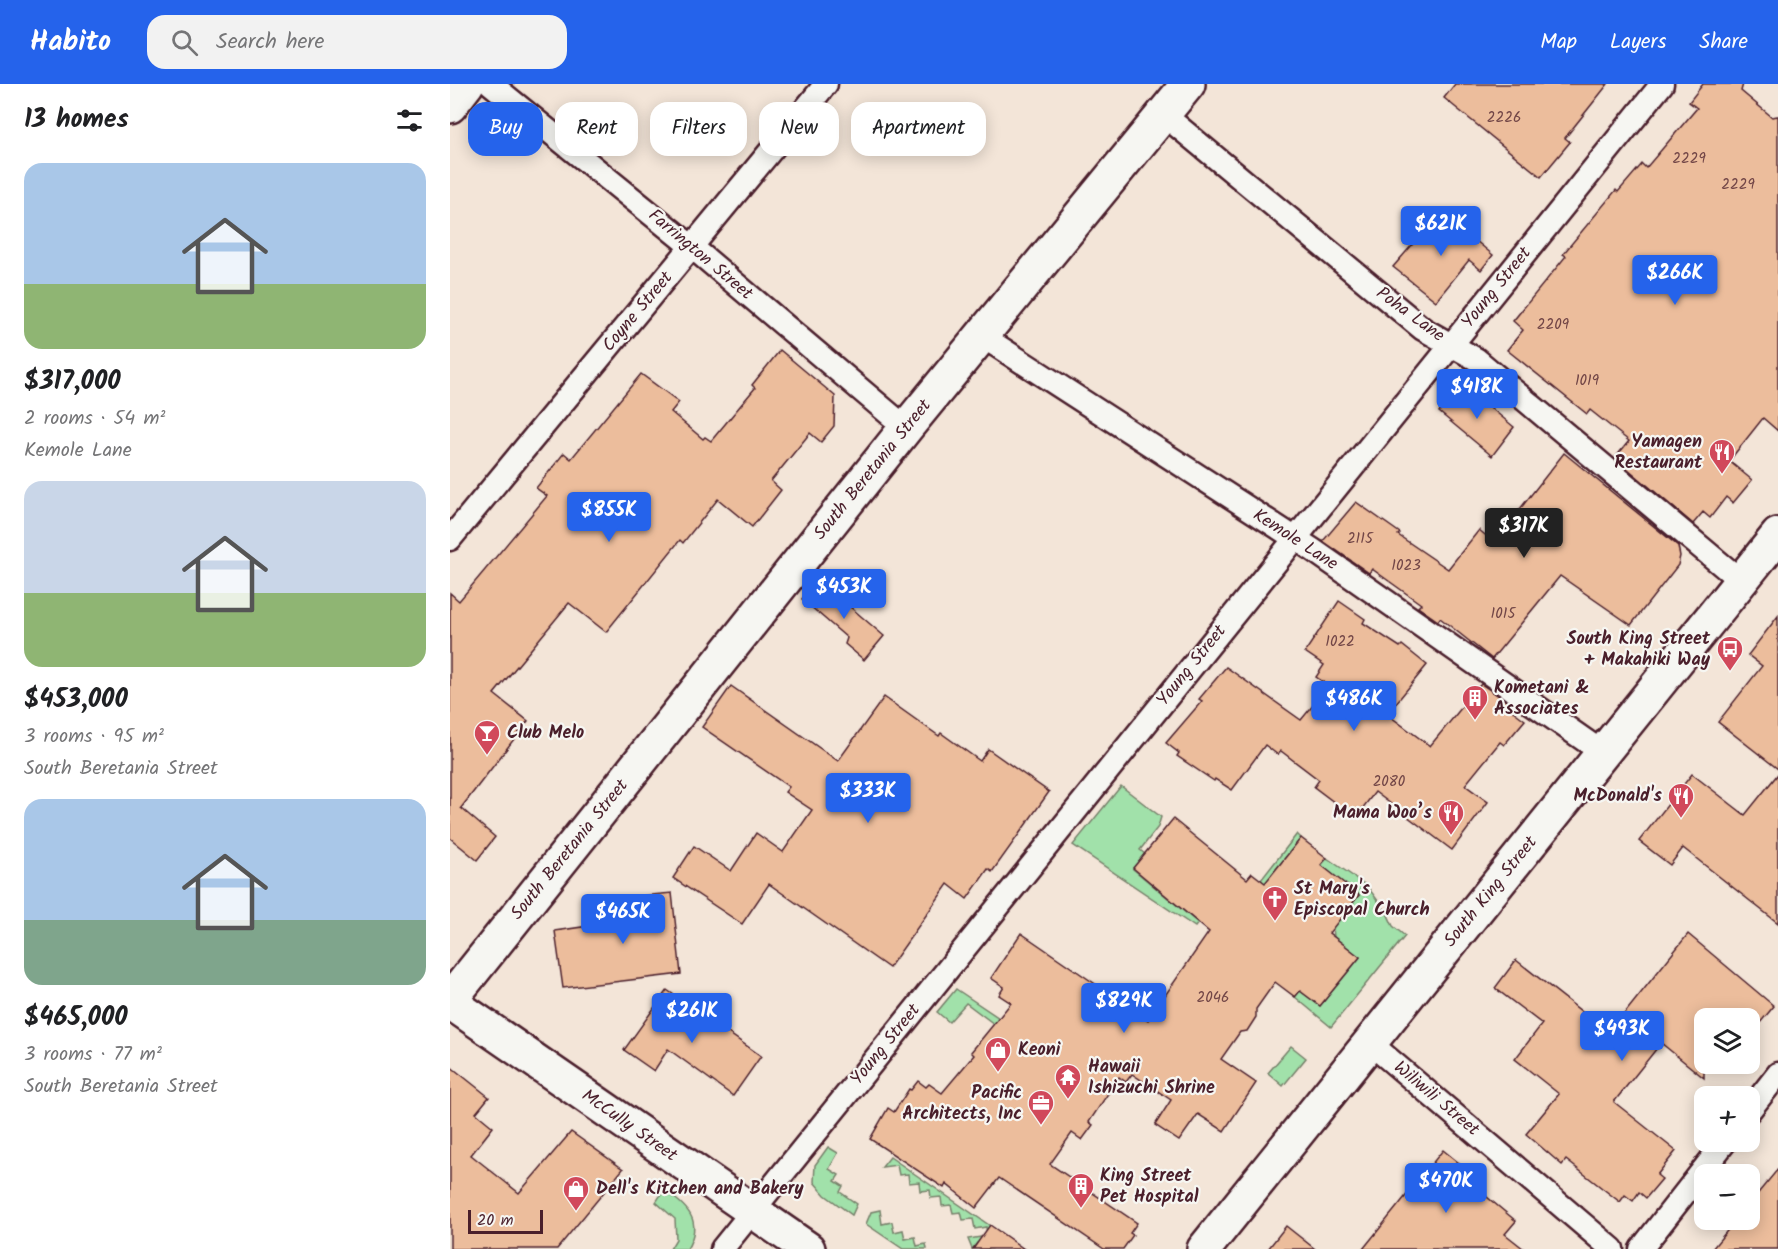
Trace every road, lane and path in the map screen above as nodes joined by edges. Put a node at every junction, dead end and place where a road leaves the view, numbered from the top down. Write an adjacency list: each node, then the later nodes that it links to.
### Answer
1 (467, 84): 6 (main road)
2 (491, 84): 8 (street, Farrington Street)
3 (826, 84): 8 (street, Coyne Street)
4 (1188, 84): 7 (main road, South Beretania Street)
5 (1662, 84): 10 (street, Young Street)
6 (450, 106)
7 (1163, 114): 9 (main road, South Beretania Street); 10 (street, Poha Lane)
8 (692, 247): 11 (street, Farrington Street); 13 (street, Coyne Street)
9 (982, 336): 11 (main road, South Beretania Street); 14 (street, Kemole Lane)
10 (1452, 345): 14 (street, Young Street); 15 (street, Poha Lane)
11 (906, 428): 17 (main road, South Beretania Street)
12 (1778, 536): 15 (main road, South King Street)
13 (450, 539)
14 (1294, 539): 16 (street, Kemole Lane); 22 (street, Young Street)
15 (1741, 581): 16 (main road, South King Street)
16 (1603, 753): 18 (main road, South King Street)
17 (450, 1001): 22 (main road, McCully Street)
18 (1370, 1043): 25 (main road, South King Street); 26 (street, Wiliwili Street)
19 (1778, 1074): 20 (street)
20 (1760, 1097)
21 (1717, 1152): 27 (street)
22 (752, 1211): 23 (street, Young Street); 24 (main road, McCully Street)
23 (722, 1249)
24 (808, 1249)
25 (1204, 1249)
26 (1612, 1249)
27 (1641, 1249)

